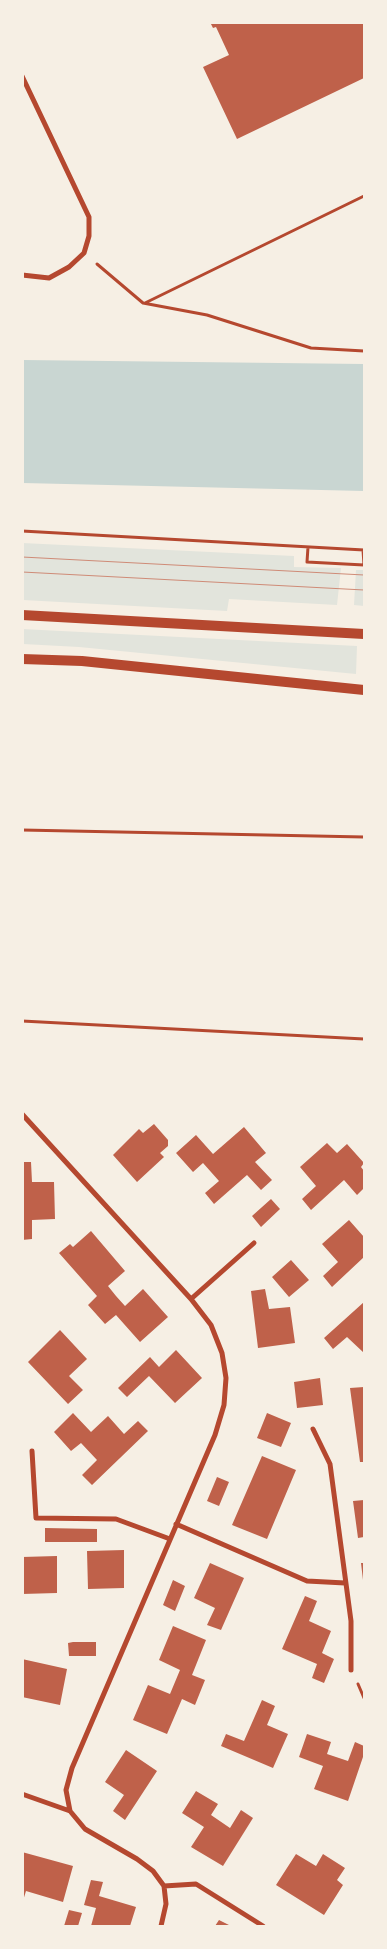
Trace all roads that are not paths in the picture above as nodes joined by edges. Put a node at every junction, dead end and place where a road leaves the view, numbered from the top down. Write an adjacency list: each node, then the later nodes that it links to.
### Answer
1 (22, 76): 2 (street)
2 (22, 275)
3 (22, 615): 4 (main road)
4 (364, 634)
5 (22, 659): 6 (main road)
6 (364, 690)
7 (22, 1114): 9 (street)
8 (254, 1243): 9 (street)
9 (191, 1299): 12 (street)
10 (313, 1429): 14 (street)
11 (32, 1451): 13 (street)
12 (176, 1524): 13 (street); 14 (street)
13 (170, 1539): 17 (street)
14 (345, 1583): 15 (street)
15 (351, 1670)
16 (22, 1794): 17 (street)
17 (70, 1811): 18 (street)
18 (164, 1886): 19 (street); 20 (street)
19 (162, 1926)
20 (263, 1926)

